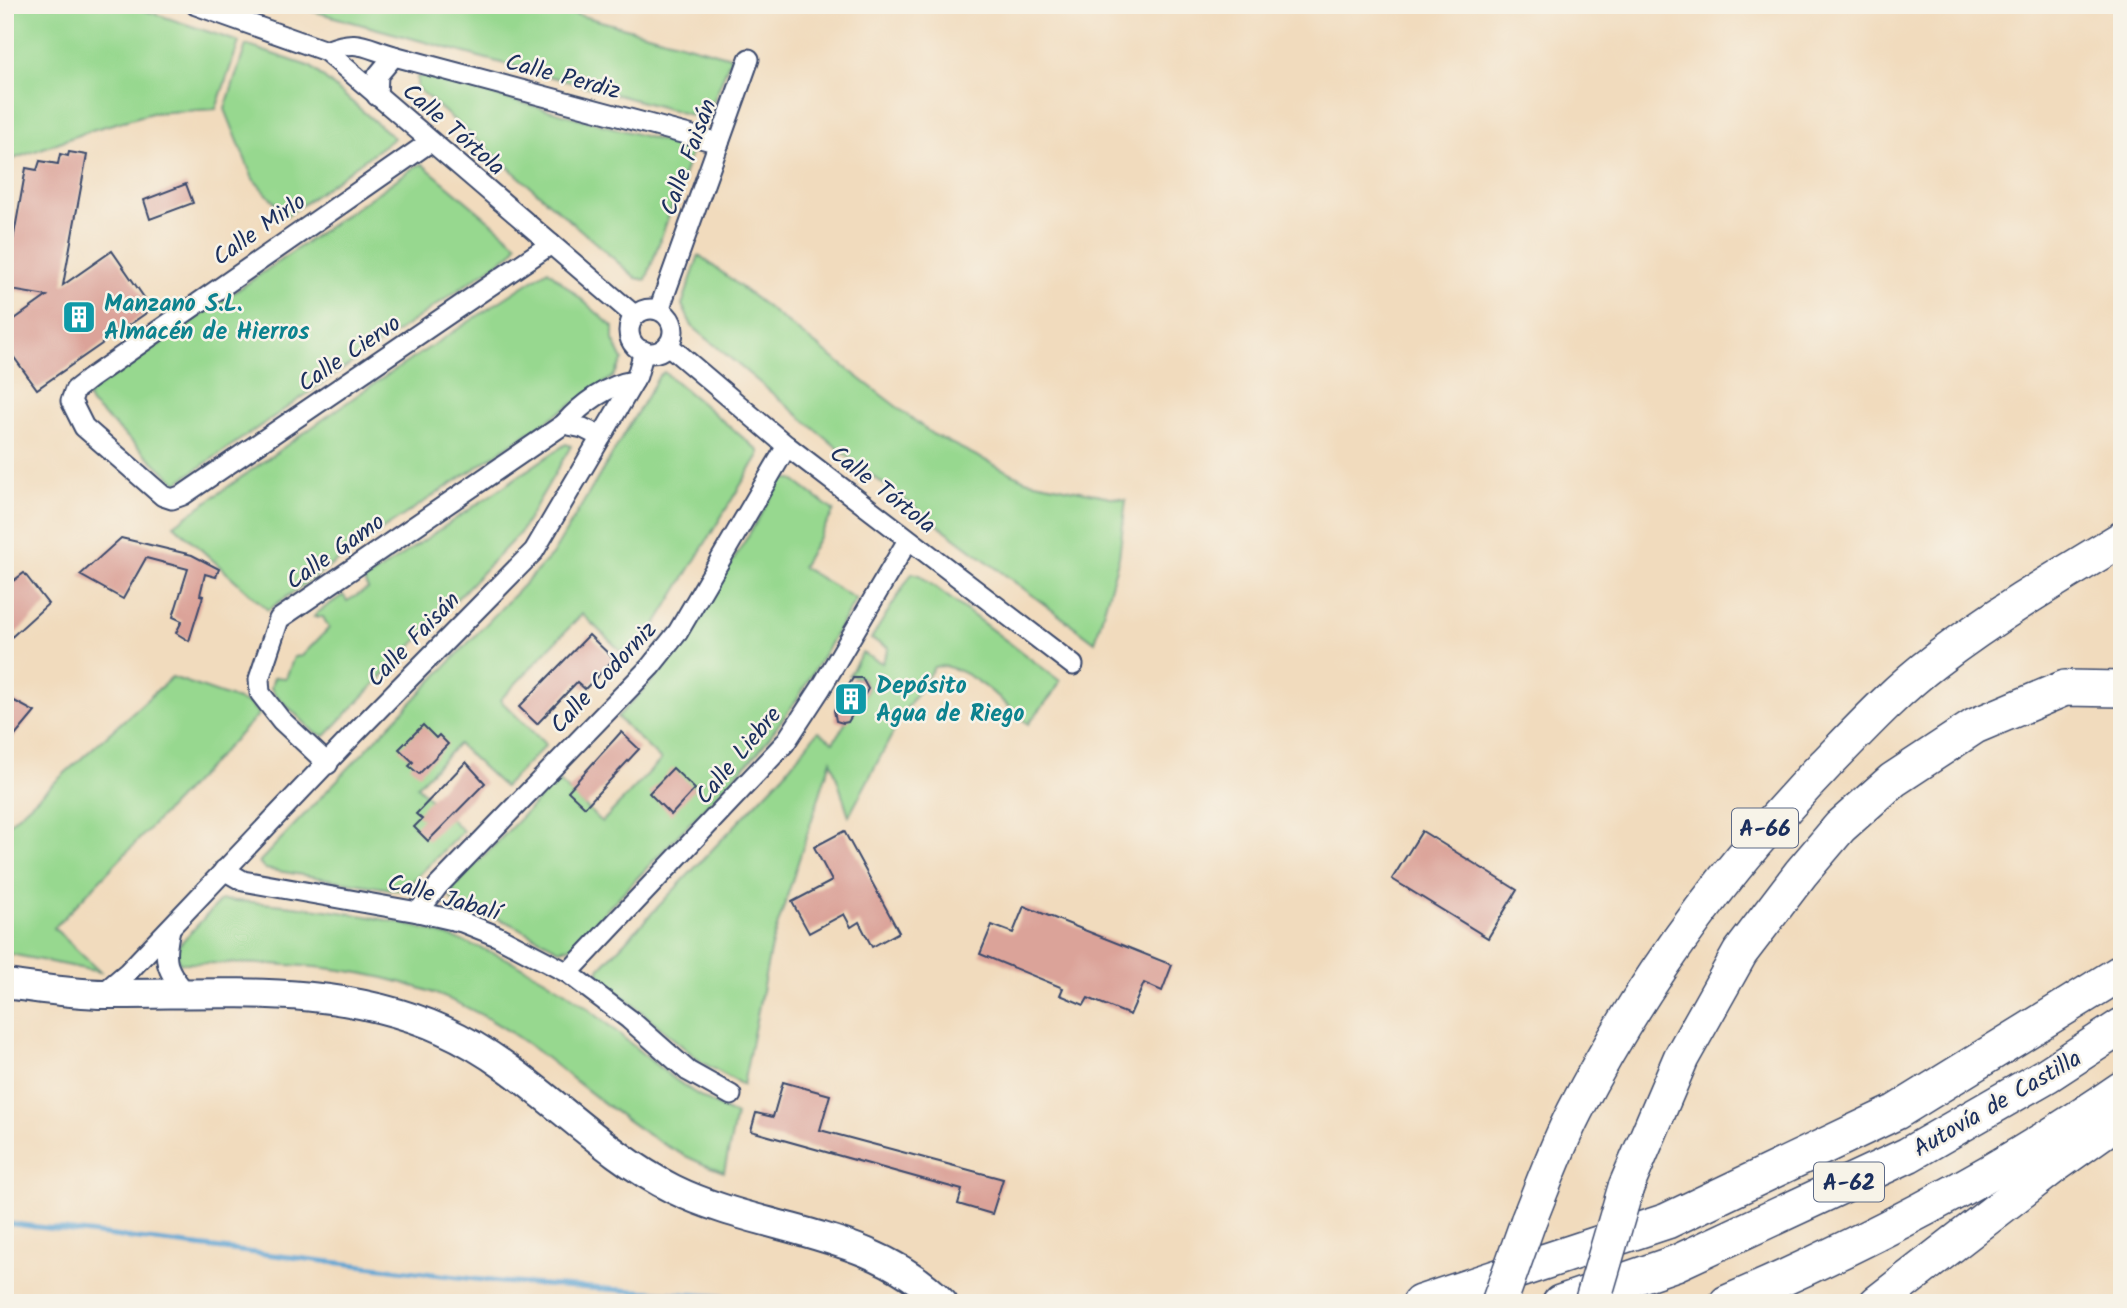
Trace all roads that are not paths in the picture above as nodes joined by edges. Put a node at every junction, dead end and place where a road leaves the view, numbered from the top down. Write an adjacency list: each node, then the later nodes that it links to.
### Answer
1 (196, 5): 3 (street)
2 (385, 53): 3 (street, Calle Perdiz); 5 (street); 7 (street, Calle Perdiz)
3 (332, 56): 5 (street, Calle Tórtola)
4 (749, 59): 7 (street, Calle Faisán)
5 (376, 96): 6 (street, Calle Tórtola)
6 (430, 142): 8 (street, Calle Tórtola); 17 (street, Calle Mirlo)
7 (719, 143): 9 (street, Calle Faisán)
8 (551, 244): 10 (street, Calle Tórtola); 17 (street, Calle Ciervo)
9 (659, 310): 10 (street); 11 (street)
10 (635, 316): 12 (street)
11 (668, 345): 12 (street); 16 (street, Calle Tórtola)
12 (644, 351): 13 (street, Calle Faisán)
13 (634, 381): 14 (street, Calle Gamo); 15 (street, Calle Faisán)
14 (564, 425): 15 (street); 22 (street, Calle Gamo)
15 (601, 437): 22 (street, Calle Faisán)
16 (786, 446): 19 (street, Calle Tórtola); 24 (street, Calle Codorniz)
17 (172, 499)
18 (2122, 539): 37 (highway, A-66, bridge)
19 (908, 540): 20 (street, Calle Tórtola); 27 (street, Calle Liebre)
20 (1073, 665)
21 (2122, 689): 39 (highway, A-66, bridge)
22 (328, 764): 23 (street, Calle Faisán)
23 (225, 870): 24 (street, Calle Jabalí); 25 (street, Calle Faisán)
24 (418, 912): 27 (street, Calle Jabalí)
25 (170, 927): 29 (street); 30 (street, Calle Faisán)
26 (2122, 972): 36 (highway)
27 (568, 973): 33 (street, Calle Jabalí)
28 (5, 984): 30 (street)
29 (187, 993): 30 (street); 35 (street)
30 (102, 995)
31 (2122, 1026): 38 (highway, Autovía de Castilla / A-62)
32 (2122, 1089): 40 (highway, A-62)
33 (731, 1096)
34 (2122, 1118): 41 (highway)
35 (943, 1303)
36 (1420, 1303)
37 (1499, 1303)
38 (1560, 1303)
39 (1592, 1303)
40 (1727, 1303)
41 (1877, 1303)

